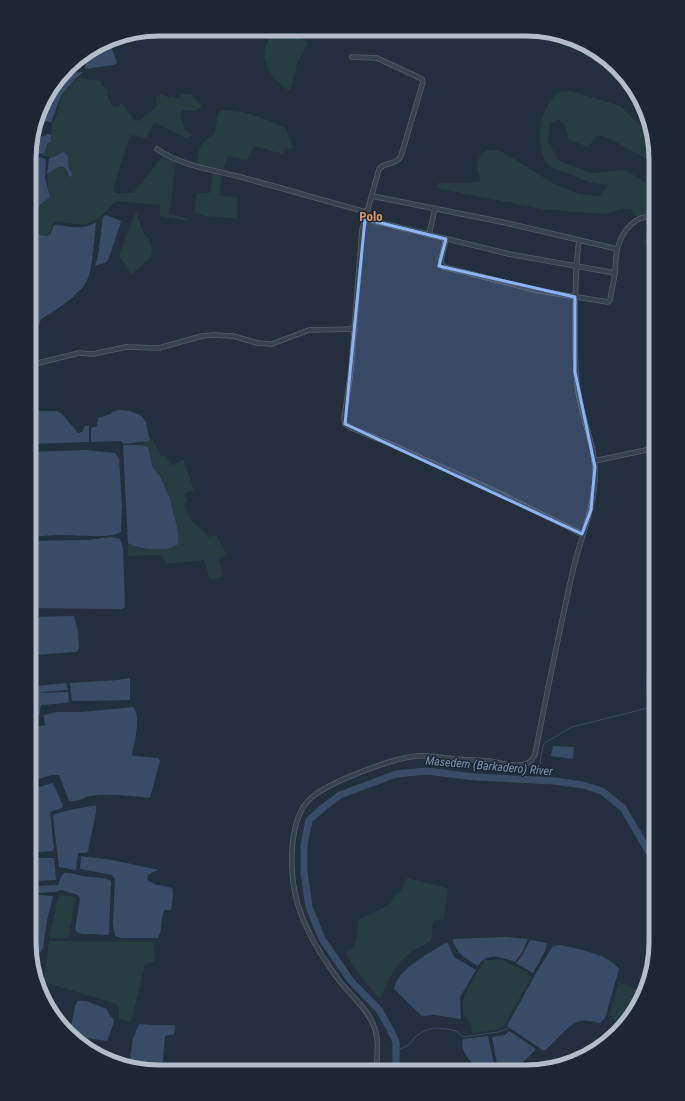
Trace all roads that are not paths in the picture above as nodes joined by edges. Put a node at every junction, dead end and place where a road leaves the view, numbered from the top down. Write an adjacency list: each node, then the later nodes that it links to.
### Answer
1 (352, 57): 3 (street)
2 (156, 149): 5 (street)
3 (372, 196): 4 (street); 5 (street)
4 (435, 209): 8 (street); 10 (street)
5 (366, 212): 7 (street)
6 (649, 217): 11 (street)
7 (365, 219): 8 (street); 15 (street)
8 (429, 234): 9 (street)
9 (446, 239): 12 (street); 14 (street)
10 (579, 240): 11 (street); 12 (street)
11 (617, 249): 13 (street)
12 (576, 267): 13 (street); 14 (street)
13 (615, 273): 14 (street)
14 (574, 297): 18 (street)
15 (354, 329): 16 (street); 19 (street)
16 (36, 364)
17 (649, 449): 18 (street)
18 (594, 461): 19 (street)
19 (582, 534): 20 (street)
20 (377, 1065)

